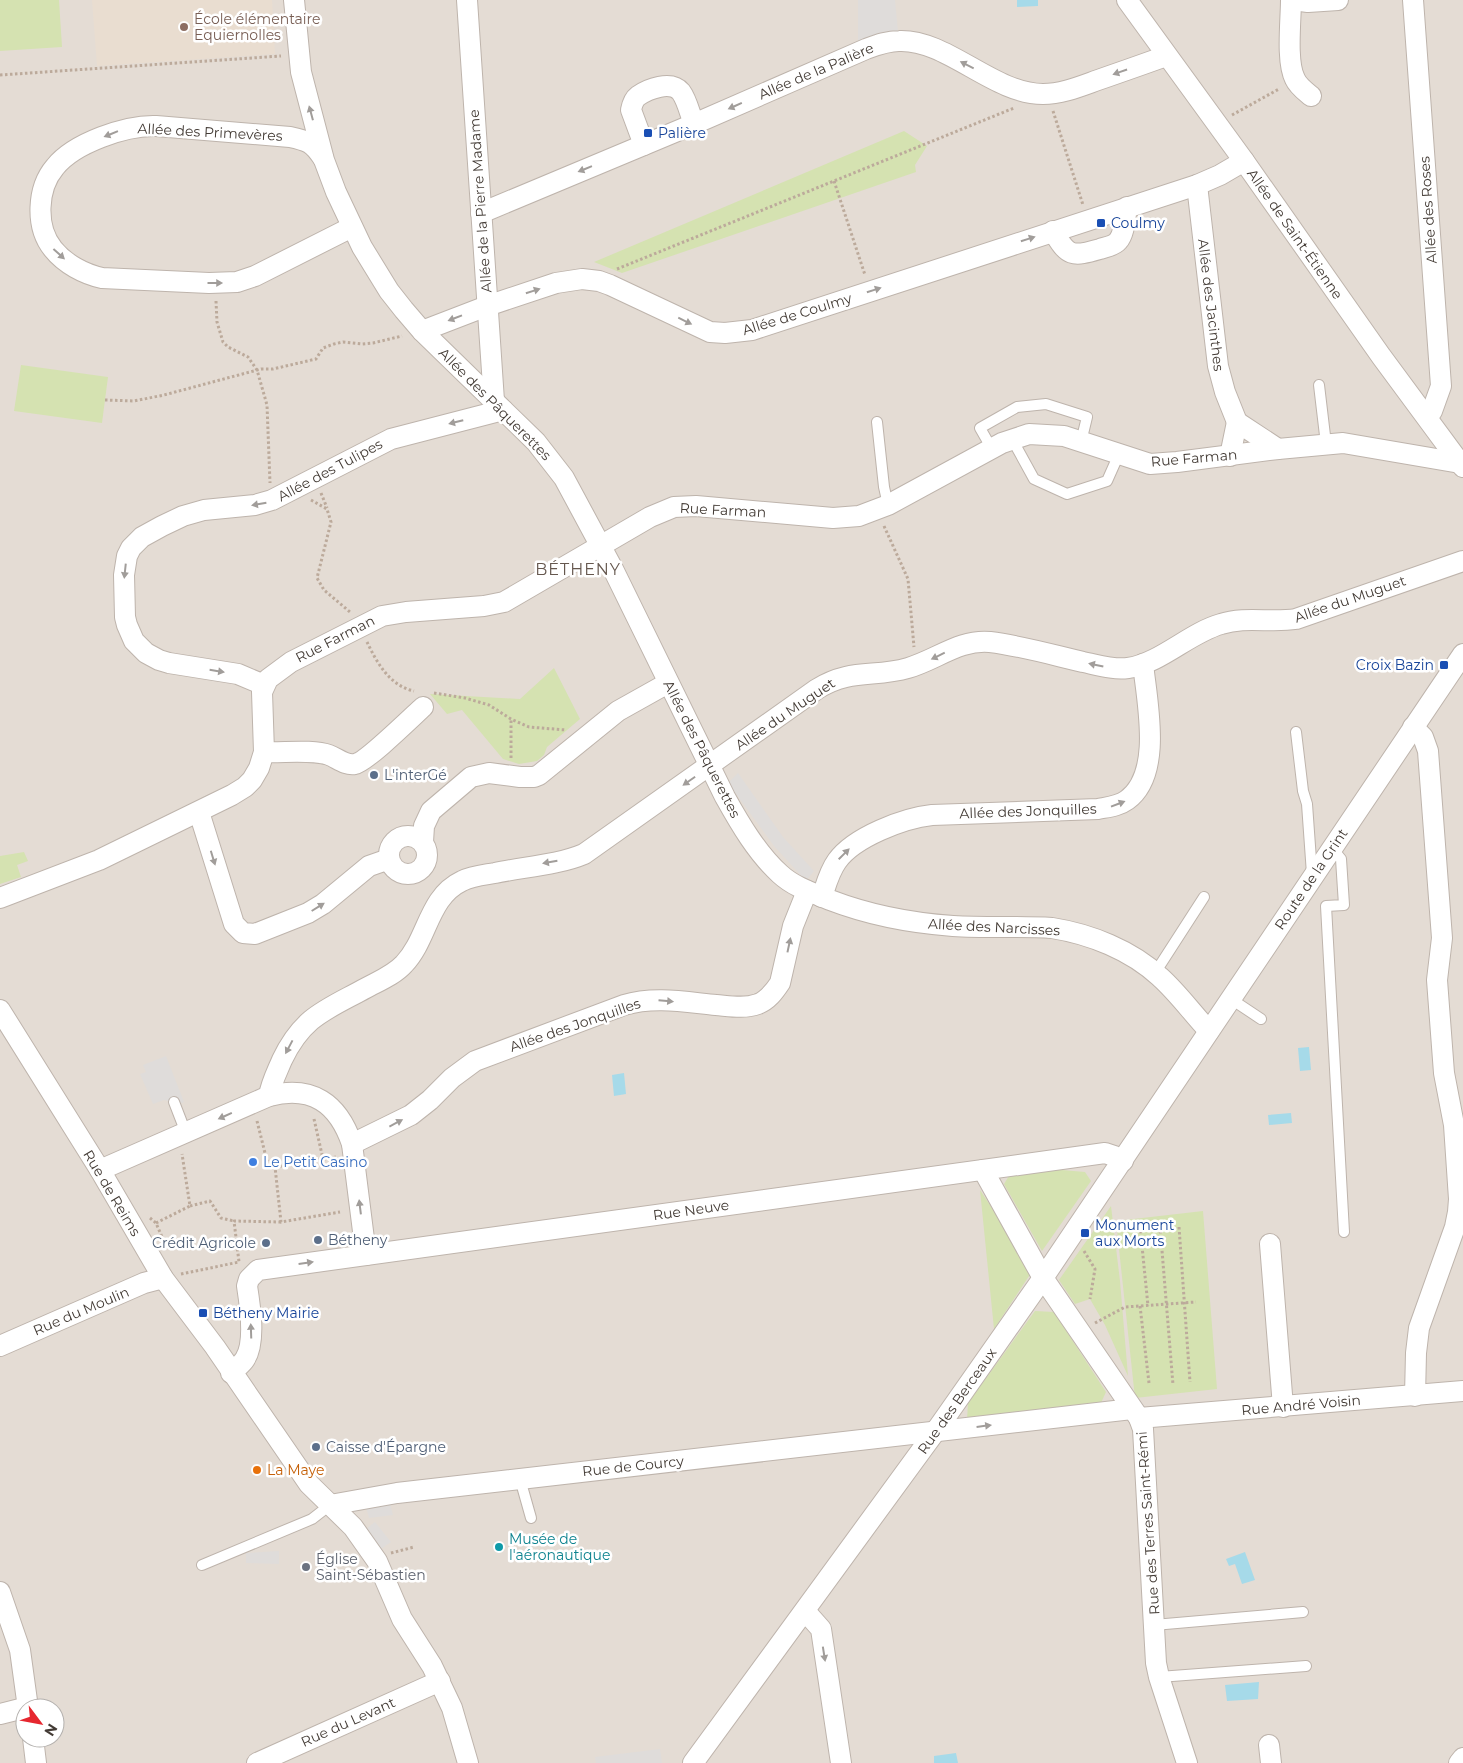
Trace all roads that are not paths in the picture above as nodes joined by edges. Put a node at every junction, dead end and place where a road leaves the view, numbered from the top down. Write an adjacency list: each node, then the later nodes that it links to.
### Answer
1 (294, 0): 11 (street, Allée des Pâquerettes, one-way to 1)
2 (467, 0): 15 (street, Allée de la Pierre Madame)
3 (1127, 0): 7 (street, Allée de Saint-Étienne)
4 (1292, 0): 5 (street); 8 (street)
5 (1338, 0)
6 (1412, 0): 22 (street, Allée des Roses)
7 (1166, 56): 9 (street, Allée de la Palière, one-way to 9); 12 (street, Allée de Saint-Étienne)
8 (1311, 96)
9 (694, 124): 10 (street, Allée de la Palière); 10 (street)
10 (644, 145): 15 (street, Allée de la Palière, one-way to 15)
11 (324, 160): 16 (street, Allée des Pâquerettes); 16 (street, Allée des Primevères, one-way to 16)
12 (1244, 161): 13 (street, Allée de Coulmy); 22 (street, Allée de Saint-Étienne)
13 (1196, 185): 14 (street, Allée de Coulmy); 24 (street, Allée des Jacinthes)
14 (1126, 207): 17 (street, Allée de Coulmy); 17 (street)
15 (481, 213): 18 (street, Allée de la Pierre Madame)
16 (352, 227): 19 (street, Allée des Pâquerettes)
17 (1053, 231): 18 (street, Allée de Coulmy, one-way to 17)
18 (487, 306): 19 (street, Allée de Coulmy, one-way to 19); 21 (street, Allée de la Pierre Madame)
19 (422, 331): 21 (street, Allée des Pâquerettes)
20 (1319, 385): 27 (lane)
21 (499, 406): 34 (street, Allée des Pâquerettes); 39 (street, Allée des Tulipes, one-way to 39)
22 (1427, 417): 32 (street, Allée de Saint-Étienne)
23 (877, 422): 33 (lane)
24 (1237, 422): 29 (street); 31 (street)
25 (1012, 439): 26 (street, Rue Farman); 28 (street, Rue Farman); 30 (lane)
26 (1081, 442): 28 (lane); 30 (street, Rue Farman)
27 (1326, 444): 29 (street, Rue Farman); 32 (street, Rue Farman)
28 (992, 449): 33 (street, Rue Farman)
29 (1278, 449): 31 (street, Rue Farman)
30 (1119, 454): 31 (street, Rue Farman)
31 (1230, 456)
32 (1461, 465)
33 (882, 507): 34 (street, Rue Farman)
34 (601, 546): 38 (street, Allée des Pâquerettes); 39 (street, Rue Farman)
35 (1463, 561): 37 (street, Allée du Muguet)
36 (1463, 654): 41 (street, Route de la Grint)
37 (1144, 664): 44 (street, Allée du Muguet, one-way to 44); 50 (street, Allée des Jonquilles, one-way to 37)
38 (668, 683): 44 (street, Allée des Pâquerettes); 46 (street)
39 (264, 684): 43 (street)
40 (426, 700): 43 (street)
41 (1413, 727): 47 (street, Route de la Grint); 60 (street)
42 (1296, 732): 49 (lane)
43 (264, 752): 45 (street)
44 (709, 767): 50 (street, Allée des Pâquerettes); 58 (street, Allée du Muguet, one-way to 58)
45 (199, 812): 48 (street, one-way to 48); 52 (street)
46 (423, 842): 48 (street); 48 (street)
47 (1332, 848): 49 (street, Route de la Grint); 66 (lane)
48 (389, 859)
49 (1313, 877): 54 (street, Route de la Grint)
50 (814, 894): 53 (street, Allée des Narcisses); 62 (street, Allée des Jonquilles, one-way to 50)
51 (1204, 897): 53 (lane)
52 (0, 898)
53 (1155, 973): 57 (street, Allée des Narcisses)
54 (1231, 999): 56 (lane); 57 (street, Route de la Grint)
55 (0, 1010): 64 (street, Rue de Reims)
56 (1260, 1019)
57 (1209, 1031): 63 (street, Rue des Berceaux)
58 (269, 1096): 61 (street, one-way to 61); 62 (street)
59 (174, 1102): 61 (lane)
60 (1457, 1112): 74 (street)
61 (183, 1140): 64 (street)
62 (353, 1149): 68 (street, one-way to 62)
63 (1123, 1161): 65 (street, Rue Neuve); 70 (street, Rue des Berceaux)
64 (100, 1170): 69 (street, Rue de Reims)
65 (983, 1170): 68 (street, Rue Neuve); 70 (street, Rue des Terres Saint-Rémi)
66 (1344, 1232)
67 (1270, 1244): 75 (street)
68 (366, 1255): 72 (street, Rue Neuve, one-way to 68)
69 (170, 1276): 71 (street, Rue du Moulin); 72 (street, Rue de Reims)
70 (1043, 1278): 76 (street, Rue des Terres Saint-Rémi); 77 (street, Rue des Berceaux)
71 (0, 1346)
72 (231, 1372): 79 (street, Rue de Reims)
73 (1463, 1391): 74 (street, Rue André Voisin)
74 (1415, 1396): 75 (street, Rue André Voisin)
75 (1283, 1406): 76 (street, Rue André Voisin)
76 (1135, 1414): 77 (street, Rue André Voisin, one-way to 76); 85 (street, Rue des Terres Saint-Rémi)
77 (936, 1431): 78 (street, Rue de Courcy); 83 (street, Rue des Berceaux)
78 (520, 1479): 79 (street, Rue de Courcy); 80 (lane)
79 (330, 1505): 81 (lane); 88 (street, Rue de Reims)
80 (531, 1518)
81 (202, 1564)
82 (0, 1592): 89 (street)
83 (805, 1611): 97 (street, Rue des Berceaux); 98 (street, one-way to 98)
84 (1303, 1612): 85 (lane)
85 (1154, 1625): 87 (street, Rue des Terres Saint-Rémi)
86 (1306, 1666): 87 (lane)
87 (1159, 1678): 99 (street, Rue des Terres Saint-Rémi)
88 (440, 1681): 95 (street, Rue du Levant); 96 (street, Rue de Reims)
89 (27, 1698)
90 (15, 1710): 91 (street)
91 (0, 1714)
92 (34, 1748): 94 (street)
93 (1463, 1758): 100 (street)
94 (36, 1763)
95 (257, 1763)
96 (468, 1763)
97 (693, 1763)
98 (841, 1763)
99 (1187, 1763)
100 (1459, 1763)

